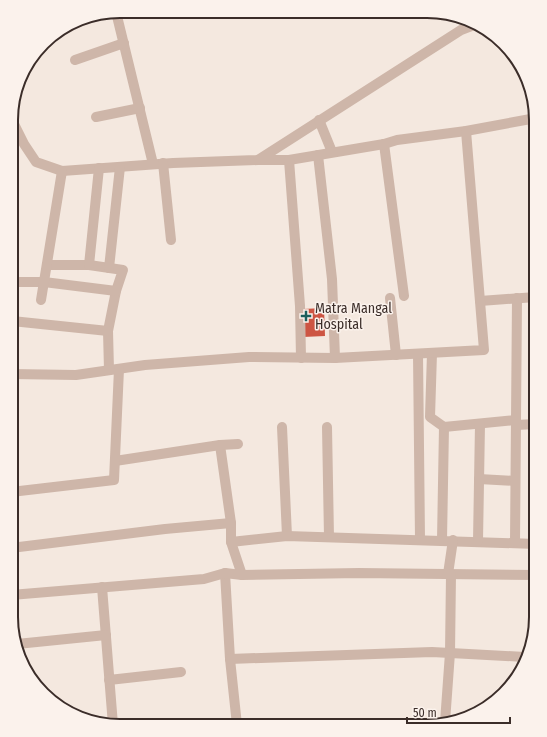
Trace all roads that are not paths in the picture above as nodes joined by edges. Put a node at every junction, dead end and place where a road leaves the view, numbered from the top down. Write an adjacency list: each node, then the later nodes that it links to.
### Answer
1 (118, 18): 3 (street)
2 (469, 28): 8 (street)
3 (124, 43): 4 (street); 5 (street)
4 (75, 60)
5 (140, 108): 6 (street); 16 (street)
6 (96, 117)
7 (529, 119): 9 (street)
8 (319, 120): 12 (street); 14 (street)
9 (466, 131): 11 (street); 32 (street)
10 (18, 132): 19 (street)
11 (384, 144): 12 (street); 27 (street)
12 (332, 152): 13 (street)
13 (318, 155): 15 (street); 39 (street)
14 (258, 160): 15 (street); 16 (street)
15 (290, 160): 38 (street)
16 (158, 164): 17 (street); 20 (street)
17 (120, 166): 18 (street); 23 (street)
18 (100, 168): 19 (street); 22 (street)
19 (62, 171): 21 (street)
20 (171, 240)
21 (47, 265): 22 (street); 25 (street)
22 (88, 265): 23 (street)
23 (109, 268): 26 (street)
24 (18, 282): 25 (street)
25 (44, 282): 26 (street); 31 (street)
26 (116, 291): 34 (street)
27 (404, 296)
28 (529, 297): 30 (street)
29 (390, 298): 37 (street)
30 (516, 298): 32 (street); 42 (street)
31 (41, 300)
32 (480, 301): 35 (street)
33 (18, 322): 34 (street)
34 (108, 331): 40 (street)
35 (432, 353): 36 (street); 47 (street)
36 (418, 354): 37 (street); 57 (street)
37 (396, 355): 39 (street)
38 (301, 358): 39 (street); 40 (street)
39 (335, 358)
40 (114, 369): 41 (street); 50 (street)
41 (18, 374)
42 (516, 422): 43 (street); 44 (street); 52 (street)
43 (529, 423)
44 (480, 424): 47 (street); 51 (street)
45 (282, 427): 55 (street)
46 (327, 427): 56 (street)
47 (444, 427): 58 (street)
48 (238, 444): 49 (street)
49 (220, 445): 50 (street); 54 (street)
50 (115, 461): 53 (street)
51 (479, 479): 52 (street); 60 (street)
52 (515, 481): 62 (street)
53 (18, 491)
54 (231, 523): 61 (street); 64 (street)
55 (287, 536): 56 (street); 61 (street)
56 (329, 537): 57 (street)
57 (420, 539): 58 (street)
58 (442, 540): 59 (street)
59 (453, 540): 60 (street); 66 (street)
60 (478, 541): 62 (street)
61 (231, 542): 67 (street)
62 (515, 542): 63 (street)
63 (529, 543)
64 (18, 547)
65 (226, 573): 67 (street); 69 (street); 75 (street)
66 (450, 574): 67 (street); 68 (street); 73 (street)
67 (242, 575)
68 (529, 575)
69 (102, 587): 70 (street); 71 (street)
70 (18, 594)
71 (106, 635): 72 (street); 77 (street)
72 (22, 644)
73 (450, 653): 74 (street); 75 (street); 78 (street)
74 (521, 657)
75 (230, 659): 80 (street)
76 (181, 672): 77 (street)
77 (109, 680): 79 (street)
78 (445, 717)
79 (112, 718)
80 (236, 719)

